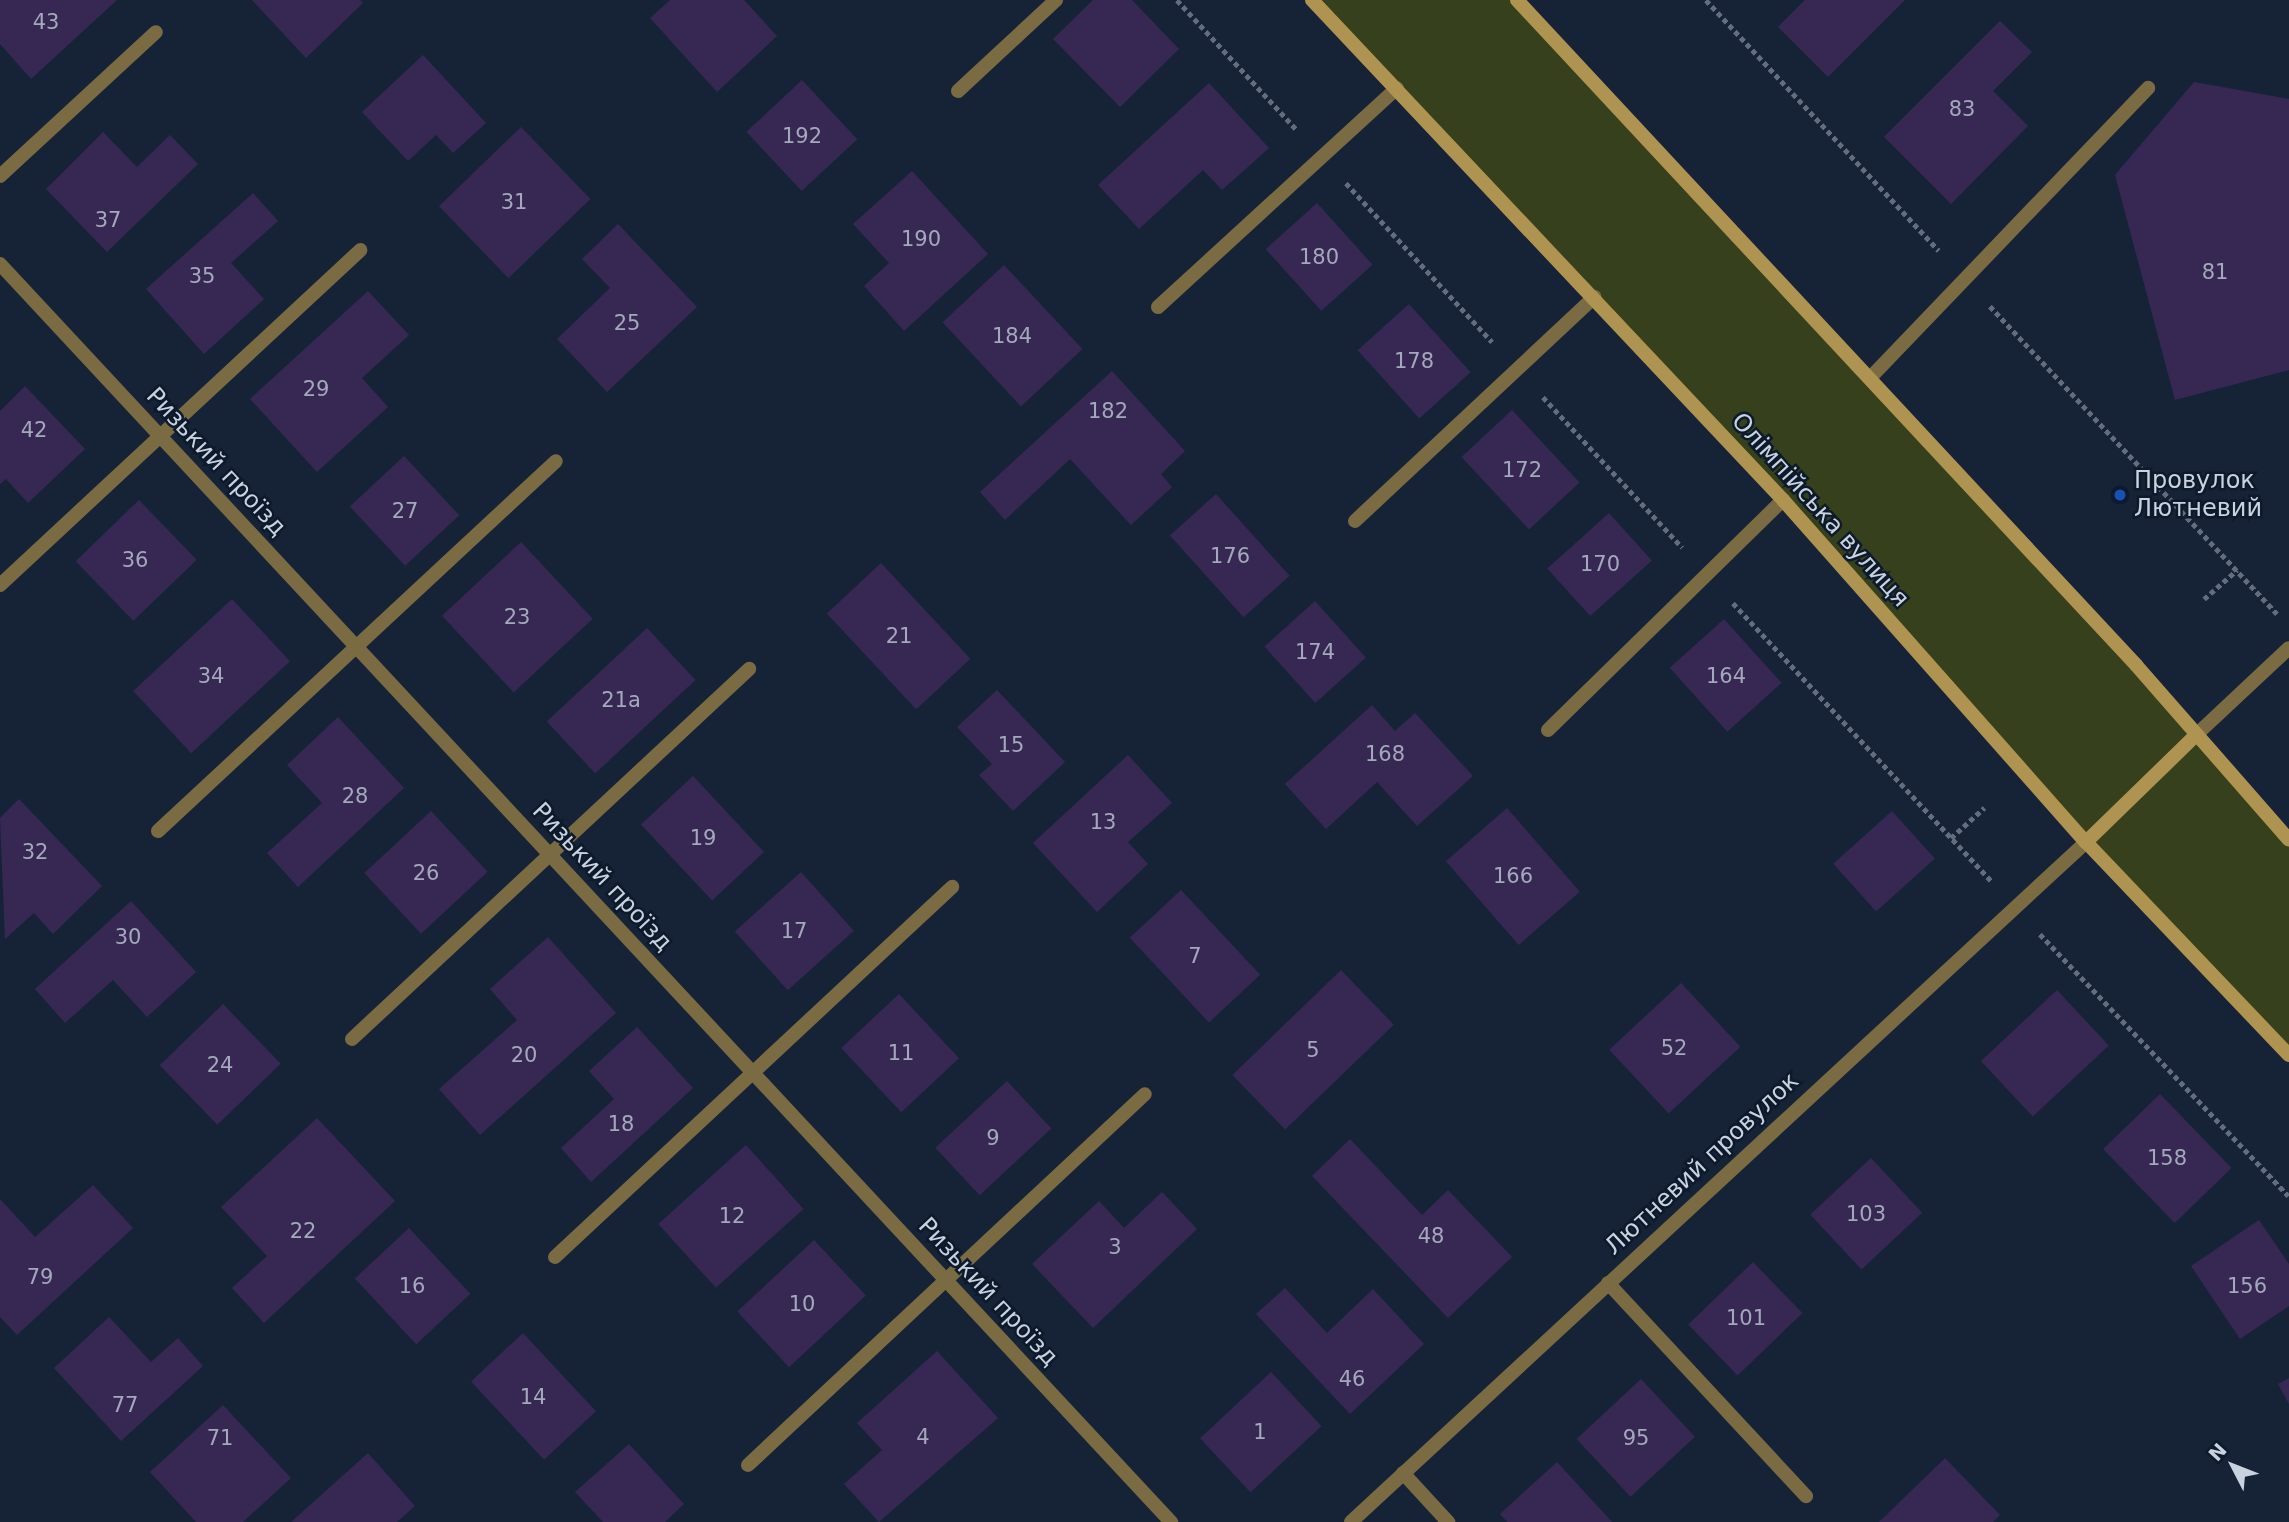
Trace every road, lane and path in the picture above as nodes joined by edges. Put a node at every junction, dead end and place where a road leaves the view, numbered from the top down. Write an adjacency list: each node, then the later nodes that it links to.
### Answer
1 (1056, 0): 9 (street)
2 (1177, 0): 10 (path)
3 (1312, 0): 7 (main road, Олімпійська вулиця)
4 (1517, 0): 18 (main road)
5 (1706, 0): 14 (path)
6 (156, 32): 11 (street)
7 (1397, 88): 10 (street); 15 (main road, Олімпійська вулиця)
8 (2148, 89): 14 (street)
9 (958, 91)
10 (1321, 156): 16 (street); 17 (path)
11 (0, 177)
12 (360, 250): 19 (street)
13 (0, 264): 19 (street, Ризький проїзд)
14 (1963, 277): 18 (street); 23 (path)
15 (1594, 297): 17 (street); 21 (main road, Олімпійська вулиця)
16 (1158, 307)
17 (1518, 370): 22 (street); 24 (path)
18 (1870, 378): 32 (main road)
19 (160, 435): 25 (street); 28 (street, Ризький проїзд)
20 (556, 461): 28 (street)
21 (1783, 500): 24 (street); 36 (main road, Олімпійська вулиця)
22 (1355, 521)
23 (2236, 570): 26 (path); 27 (path)
24 (1710, 578): 31 (street); 33 (path)
25 (0, 585)
26 (2204, 599)
27 (2280, 618)
28 (356, 647): 34 (street); 37 (street, Ризький проїзд)
29 (2289, 648): 32 (street)
30 (749, 669): 37 (street)
31 (1548, 730)
32 (2196, 736): 35 (main road); 36 (main road)
33 (1984, 808)
34 (158, 831)
35 (2289, 840)
36 (2085, 842): 41 (main road, Олімпійська вулиця); 47 (street, Лютневий провулок)
37 (550, 855): 40 (street); 42 (street, Ризький проїзд)
38 (952, 887): 42 (street)
39 (2052, 947): 44 (path)
40 (352, 1039)
41 (2289, 1055)
42 (753, 1073): 45 (street); 46 (street, Ризький проїзд)
43 (1145, 1094): 46 (street)
44 (2289, 1196)
45 (555, 1257)
46 (946, 1280): 48 (street); 51 (street, Ризький проїзд)
47 (1608, 1283): 49 (street, Лютневий провулок); 50 (street)
48 (748, 1465)
49 (1403, 1473): 52 (street, Лютневий провулок); 53 (street)
50 (1806, 1496)
51 (1171, 1522)
52 (1350, 1522)
53 (1448, 1522)

